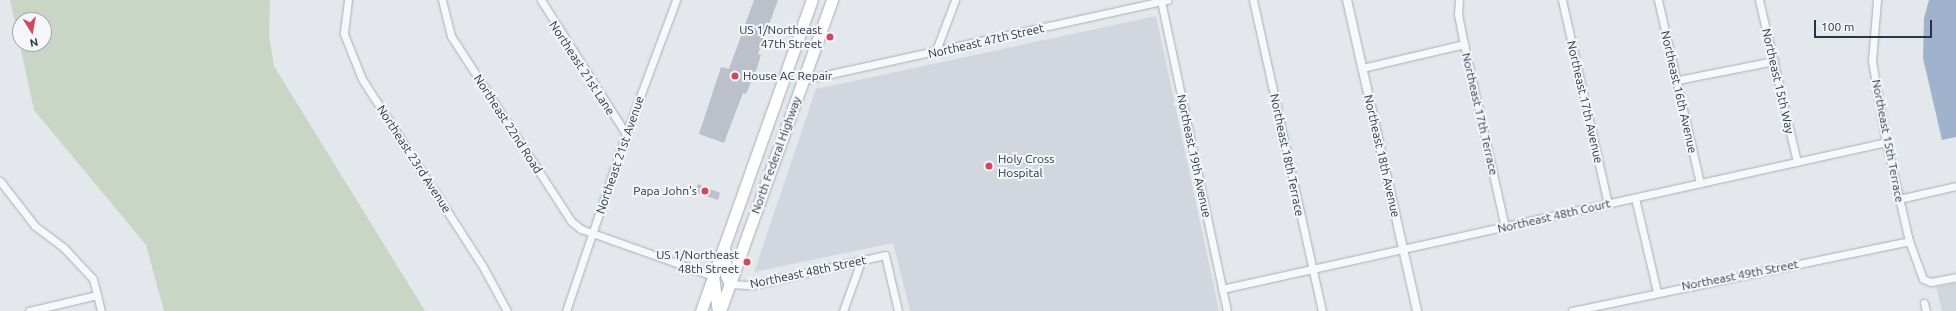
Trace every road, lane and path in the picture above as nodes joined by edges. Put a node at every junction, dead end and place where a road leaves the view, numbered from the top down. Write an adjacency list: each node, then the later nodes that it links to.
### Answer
1 (348, 0): 47 (street, Northeast 23rd Avenue)
2 (442, 0): 32 (street, Northeast 22nd Road)
3 (540, 0): 22 (street, Northeast 21st Lane)
4 (676, 0): 22 (street, Northeast 21st Avenue)
5 (812, 0): 34 (main road, North Federal Highway)
6 (832, 0): 20 (main road, North Federal Highway)
7 (955, 0): 17 (street)
8 (1253, 0): 37 (street, Northeast 18th Terrace)
9 (1347, 0): 19 (street, Northeast 18th Avenue)
10 (1459, 0): 16 (street, Northeast 17th Terrace)
11 (1562, 0): 30 (street, Northeast 17th Avenue)
12 (1658, 0): 21 (street, Northeast 16th Avenue)
13 (1759, 0): 18 (street, Northeast 15th Way)
14 (1877, 0): 23 (street, Northeast 15th Terrace)
15 (1164, 1): 17 (street, Northeast 47th Street); 41 (street, Northeast 19th Avenue)
16 (1464, 44): 19 (street); 31 (street, Northeast 17th Terrace)
17 (935, 53): 20 (street, Northeast 47th Street)
18 (1774, 61): 21 (street); 24 (street, Northeast 15th Way)
19 (1362, 68): 35 (street, Northeast 18th Avenue)
20 (804, 80): 40 (main road, North Federal Highway)
21 (1678, 80): 26 (street, Northeast 16th Avenue)
22 (626, 134): 32 (street, Northeast 21st Avenue)
23 (1886, 142): 24 (street, Northeast 48th Court); 29 (street, Northeast 15th Terrace)
24 (1798, 162): 26 (street, Northeast 48th Court)
25 (0, 181): 43 (street)
26 (1700, 183): 28 (street, Northeast 48th Court)
27 (1956, 186): 29 (street)
28 (1635, 198): 30 (street, Northeast 48th Court); 42 (street)
29 (1899, 199): 33 (street, Northeast 15th Terrace)
30 (1608, 204): 31 (street, Northeast 48th Court)
31 (1505, 227): 35 (street, Northeast 48th Court)
32 (593, 234): 38 (street); 48 (street, Northeast 21st Avenue)
33 (1909, 241): 39 (street, Northeast 15th Terrace); 42 (street, Northeast 49th Street)
34 (725, 243): 38 (main road, North Federal Highway); 40 (main road)
35 (1403, 249): 37 (street, Northeast 48th Court); 55 (street, Northeast 18th Avenue)
36 (861, 261): 40 (street, Northeast 48th Street); 51 (street); 52 (street, Northeast 48th Street)
37 (1312, 270): 41 (street, Northeast 48th Court); 54 (street, Northeast 18th Terrace)
38 (713, 276): 49 (main road, North Federal Highway); 50 (main road)
39 (1956, 277)
40 (730, 284): 50 (main road, North Federal Highway)
41 (1222, 290): 53 (street, Northeast 19th Avenue)
42 (1657, 292): 56 (street, Northeast 49th Street)
43 (97, 295): 45 (street); 46 (street)
44 (1924, 303): 57 (street)
45 (29, 311)
46 (100, 311)
47 (507, 311)
48 (566, 311)
49 (701, 311)
50 (719, 311)
51 (843, 311)
52 (898, 311)
53 (1227, 311)
54 (1322, 311)
55 (1417, 311)
56 (1572, 311)
57 (1926, 311)

